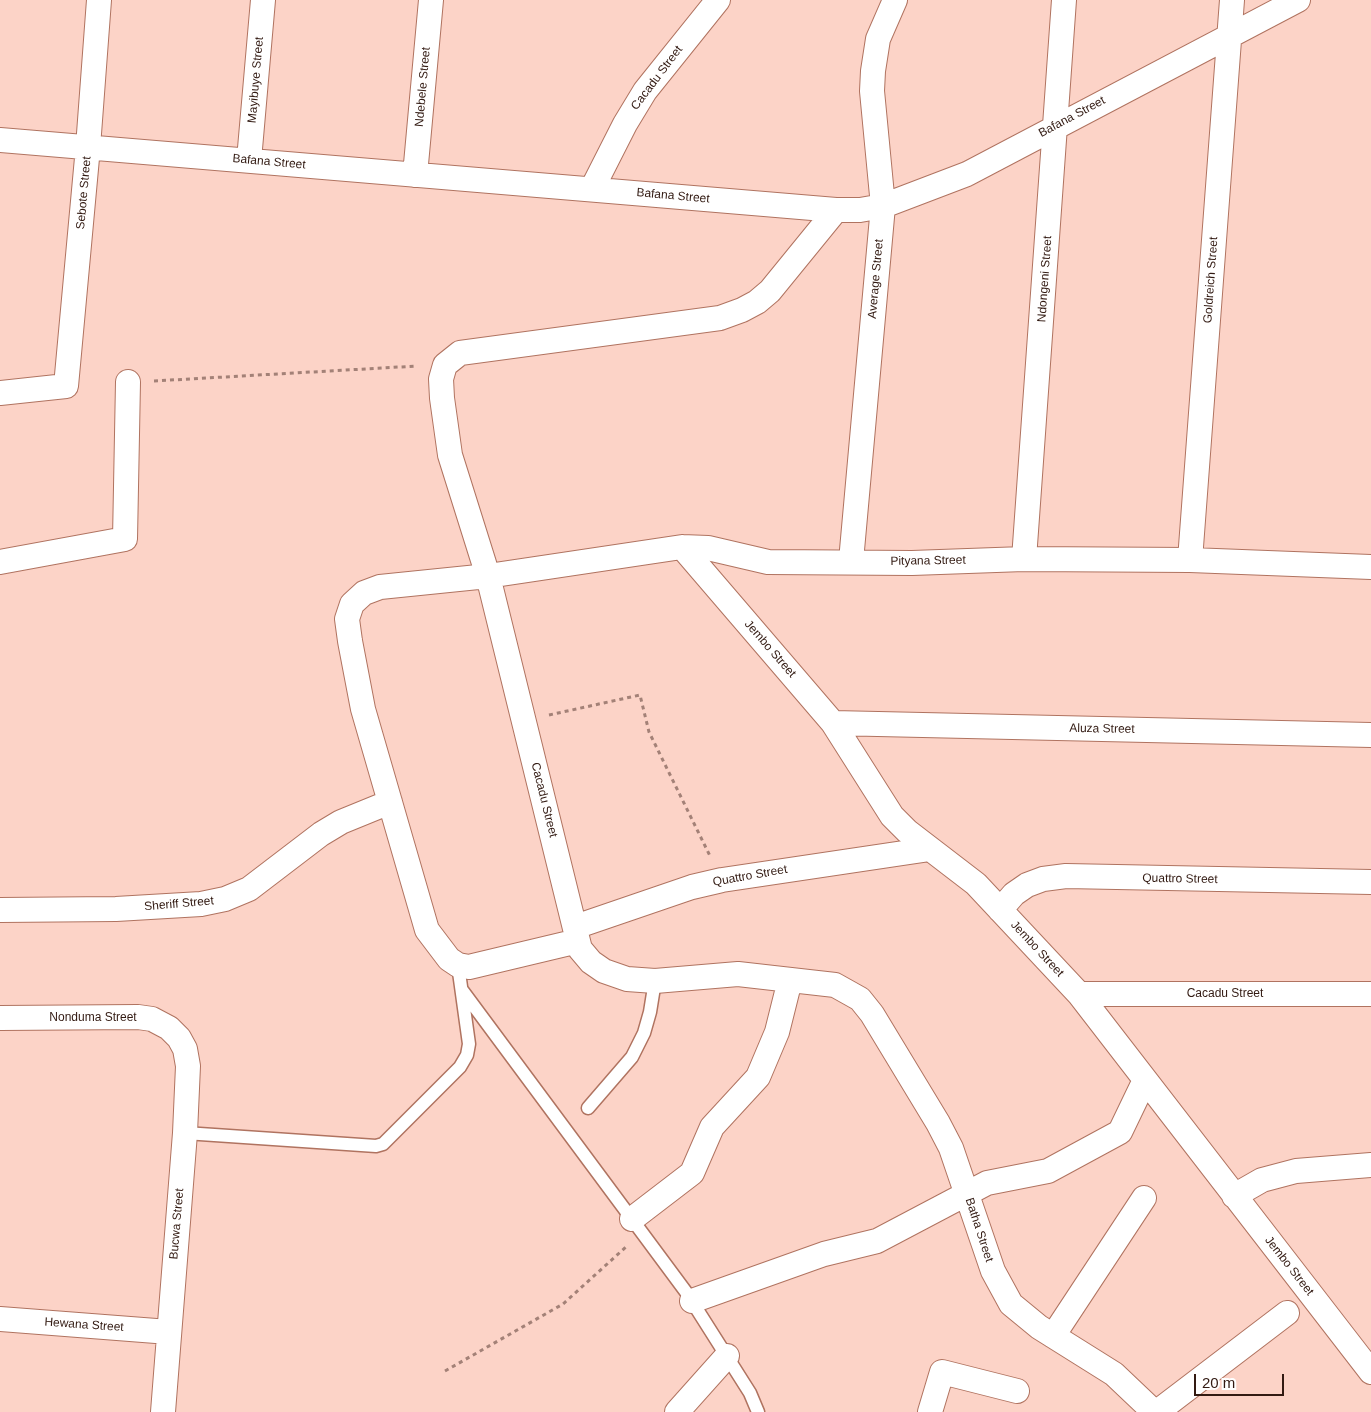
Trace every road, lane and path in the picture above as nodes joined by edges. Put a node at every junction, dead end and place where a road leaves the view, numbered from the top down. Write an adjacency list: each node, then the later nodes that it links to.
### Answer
1 (99, 0): 12 (street, Sebote Street)
2 (263, 0): 13 (street, Mayibuye Street)
3 (430, 0): 14 (street, Ndebele Street)
4 (718, 0): 15 (street, Cacadu Street)
5 (895, 0): 16 (street, Average Street)
6 (1064, 0): 10 (street, Ndongeni Street)
7 (1232, 0): 9 (street, Goldreich Street)
8 (1298, 0): 9 (street, Bafana Street)
9 (1229, 36): 10 (street, Bafana Street); 23 (street, Goldreich Street)
10 (1056, 125): 16 (street, Bafana Street); 22 (street, Ndongeni Street)
11 (0, 140): 12 (street, Bafana Street)
12 (88, 147): 13 (street, Bafana Street); 20 (street, Sebote Street)
13 (249, 160): 14 (street, Bafana Street)
14 (415, 175): 15 (street, Bafana Street)
15 (592, 189): 17 (street, Bafana Street)
16 (883, 206): 17 (street, Bafana Street); 24 (street, Average Street)
17 (836, 210): 18 (street)
18 (444, 365): 19 (path); 27 (street, Cacadu Street)
19 (128, 382): 25 (street)
20 (0, 393)
21 (682, 547): 24 (street, Pityana Street); 27 (street, Pityana Street); 29 (street, Jembo Street)
22 (1024, 558): 23 (street, Pityana Street); 24 (street, Pityana Street)
23 (1190, 560): 26 (street, Pityana Street)
24 (851, 561)
25 (0, 562)
26 (1371, 567)
27 (488, 576): 28 (street, Cacadu Street); 31 (street, Pityana Street)
28 (524, 720): 33 (path); 37 (street, Cacadu Street)
29 (833, 722): 30 (street, Aluza Street); 32 (street, Jembo Street)
30 (1371, 735)
31 (390, 802): 35 (street, Sheriff Street); 38 (street, Pityana Street)
32 (930, 849): 33 (street, Quattro Street); 36 (street, Jembo Street)
33 (722, 880): 37 (street, Quattro Street)
34 (1371, 882): 36 (street, Quattro Street)
35 (0, 910)
36 (1000, 910): 42 (street, Jembo Street)
37 (576, 934): 38 (street, Quattro Street); 39 (street, Cacadu Street)
38 (458, 965): 41 (lane)
39 (654, 980): 40 (street, Cacadu Street); 48 (lane)
40 (790, 980): 44 (street, Cacadu Street); 54 (street)
41 (462, 990): 49 (lane); 54 (lane)
42 (1079, 994): 43 (street, Cacadu Street); 47 (street, Jembo Street)
43 (1371, 994)
44 (860, 999): 51 (street, Batha Street)
45 (0, 1018): 46 (street, Nonduma Street)
46 (179, 1038): 49 (street, Bucwa Street)
47 (1145, 1080): 51 (street); 52 (street, Jembo Street)
48 (588, 1108)
49 (185, 1133): 58 (street, Bucwa Street)
50 (1371, 1165): 52 (street)
51 (967, 1192): 55 (street); 59 (street, Batha Street)
52 (1234, 1196): 62 (street, Jembo Street)
53 (1144, 1198): 59 (street)
54 (637, 1226): 55 (lane); 61 (path)
55 (692, 1301): 60 (lane)
56 (1287, 1313): 68 (street)
57 (0, 1319): 58 (street, Hewana Street)
58 (169, 1332): 64 (street, Bucwa Street)
59 (1053, 1336): 68 (street, Batha Street)
60 (727, 1356): 65 (street); 66 (lane)
61 (445, 1371)
62 (1371, 1372)
63 (1017, 1391): 67 (street)
64 (163, 1412)
65 (677, 1412)
66 (758, 1412)
67 (930, 1412)
68 (1155, 1412)

